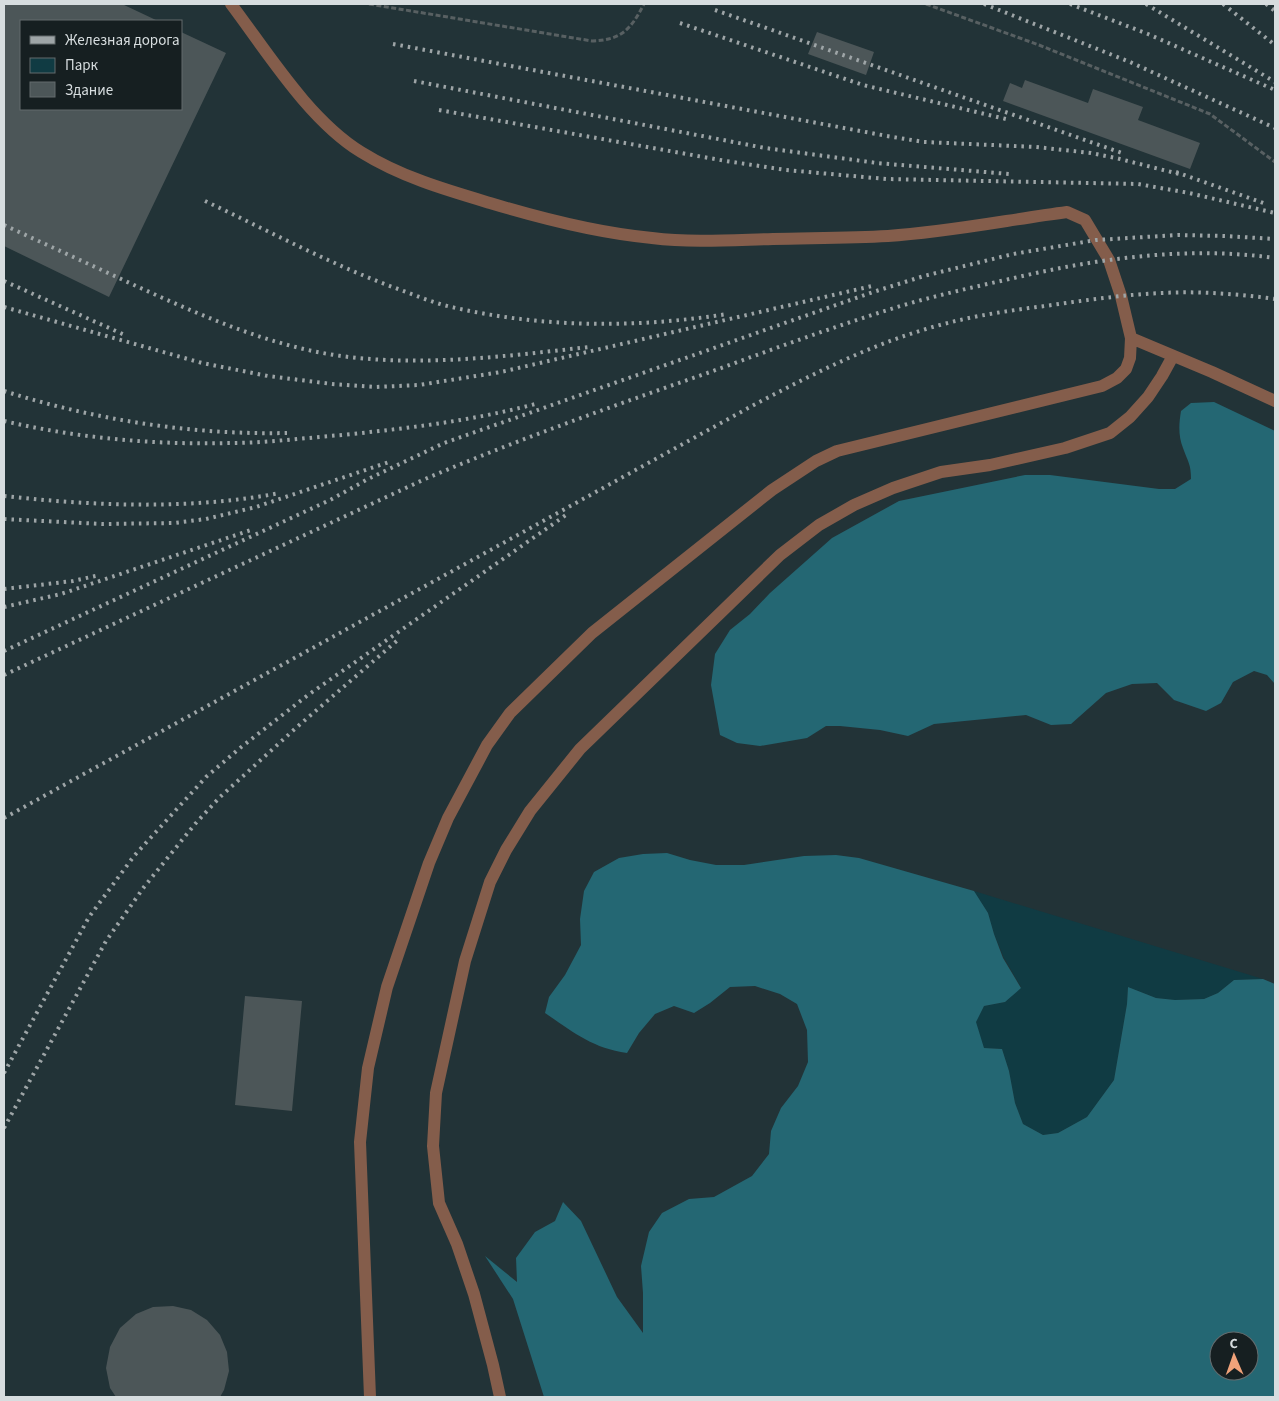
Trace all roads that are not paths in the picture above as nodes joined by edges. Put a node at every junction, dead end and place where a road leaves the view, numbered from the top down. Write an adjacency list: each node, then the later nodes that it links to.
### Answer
1 (231, 4): 2 (lane)
2 (1131, 338): 3 (lane); 5 (lane)
3 (1173, 356): 4 (lane); 6 (lane)
4 (1275, 401)
5 (370, 1397)
6 (500, 1397)

